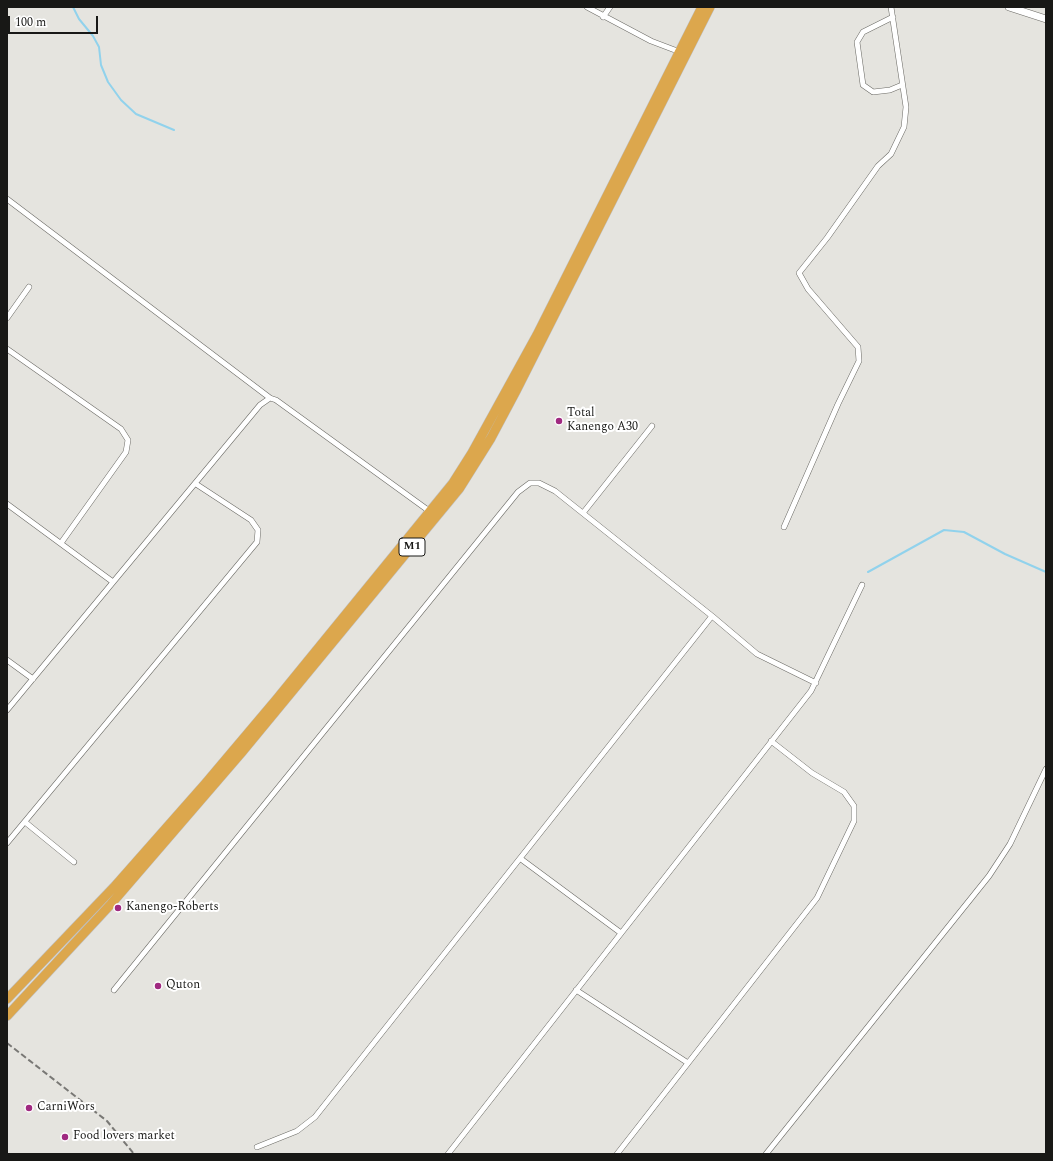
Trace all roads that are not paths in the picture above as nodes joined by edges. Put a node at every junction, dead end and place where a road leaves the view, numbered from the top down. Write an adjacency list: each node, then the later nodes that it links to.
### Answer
1 (587, 7): 7 (street)
2 (610, 7): 7 (street)
3 (702, 7): 10 (highway, M1)
4 (710, 7): 21 (highway, M1)
5 (891, 7): 8 (street)
6 (1009, 7): 9 (street)
7 (603, 17): 10 (street)
8 (893, 17): 11 (street); 11 (street)
9 (1046, 19)
10 (680, 52): 21 (highway, M1)
11 (902, 86): 22 (street)
12 (7, 199): 16 (street)
13 (29, 287): 14 (street)
14 (7, 318)
15 (7, 349): 23 (street)
16 (270, 398): 18 (street); 21 (street)
17 (652, 426): 20 (street)
18 (196, 484): 24 (street); 33 (street)
19 (7, 504): 23 (street)
20 (583, 513): 26 (street); 38 (street)
21 (434, 514): 40 (highway, M1); 41 (highway, M1)
22 (784, 527)
23 (61, 543): 24 (street)
24 (113, 582): 28 (street)
25 (862, 585): 29 (street)
26 (712, 616): 29 (street); 35 (street)
27 (7, 660): 28 (street)
28 (33, 679): 30 (street)
29 (816, 683): 31 (street)
30 (7, 710)
31 (771, 741): 37 (street); 42 (street)
32 (1046, 769): 46 (street)
33 (25, 822): 34 (street); 36 (street)
34 (7, 843)
35 (520, 859): 37 (street); 43 (street)
36 (74, 862)
37 (621, 933): 39 (street)
38 (114, 990)
39 (576, 990): 42 (street); 44 (street)
40 (7, 999)
41 (7, 1015)
42 (688, 1063): 45 (street)
43 (257, 1147)
44 (448, 1154)
45 (617, 1154)
46 (766, 1154)

